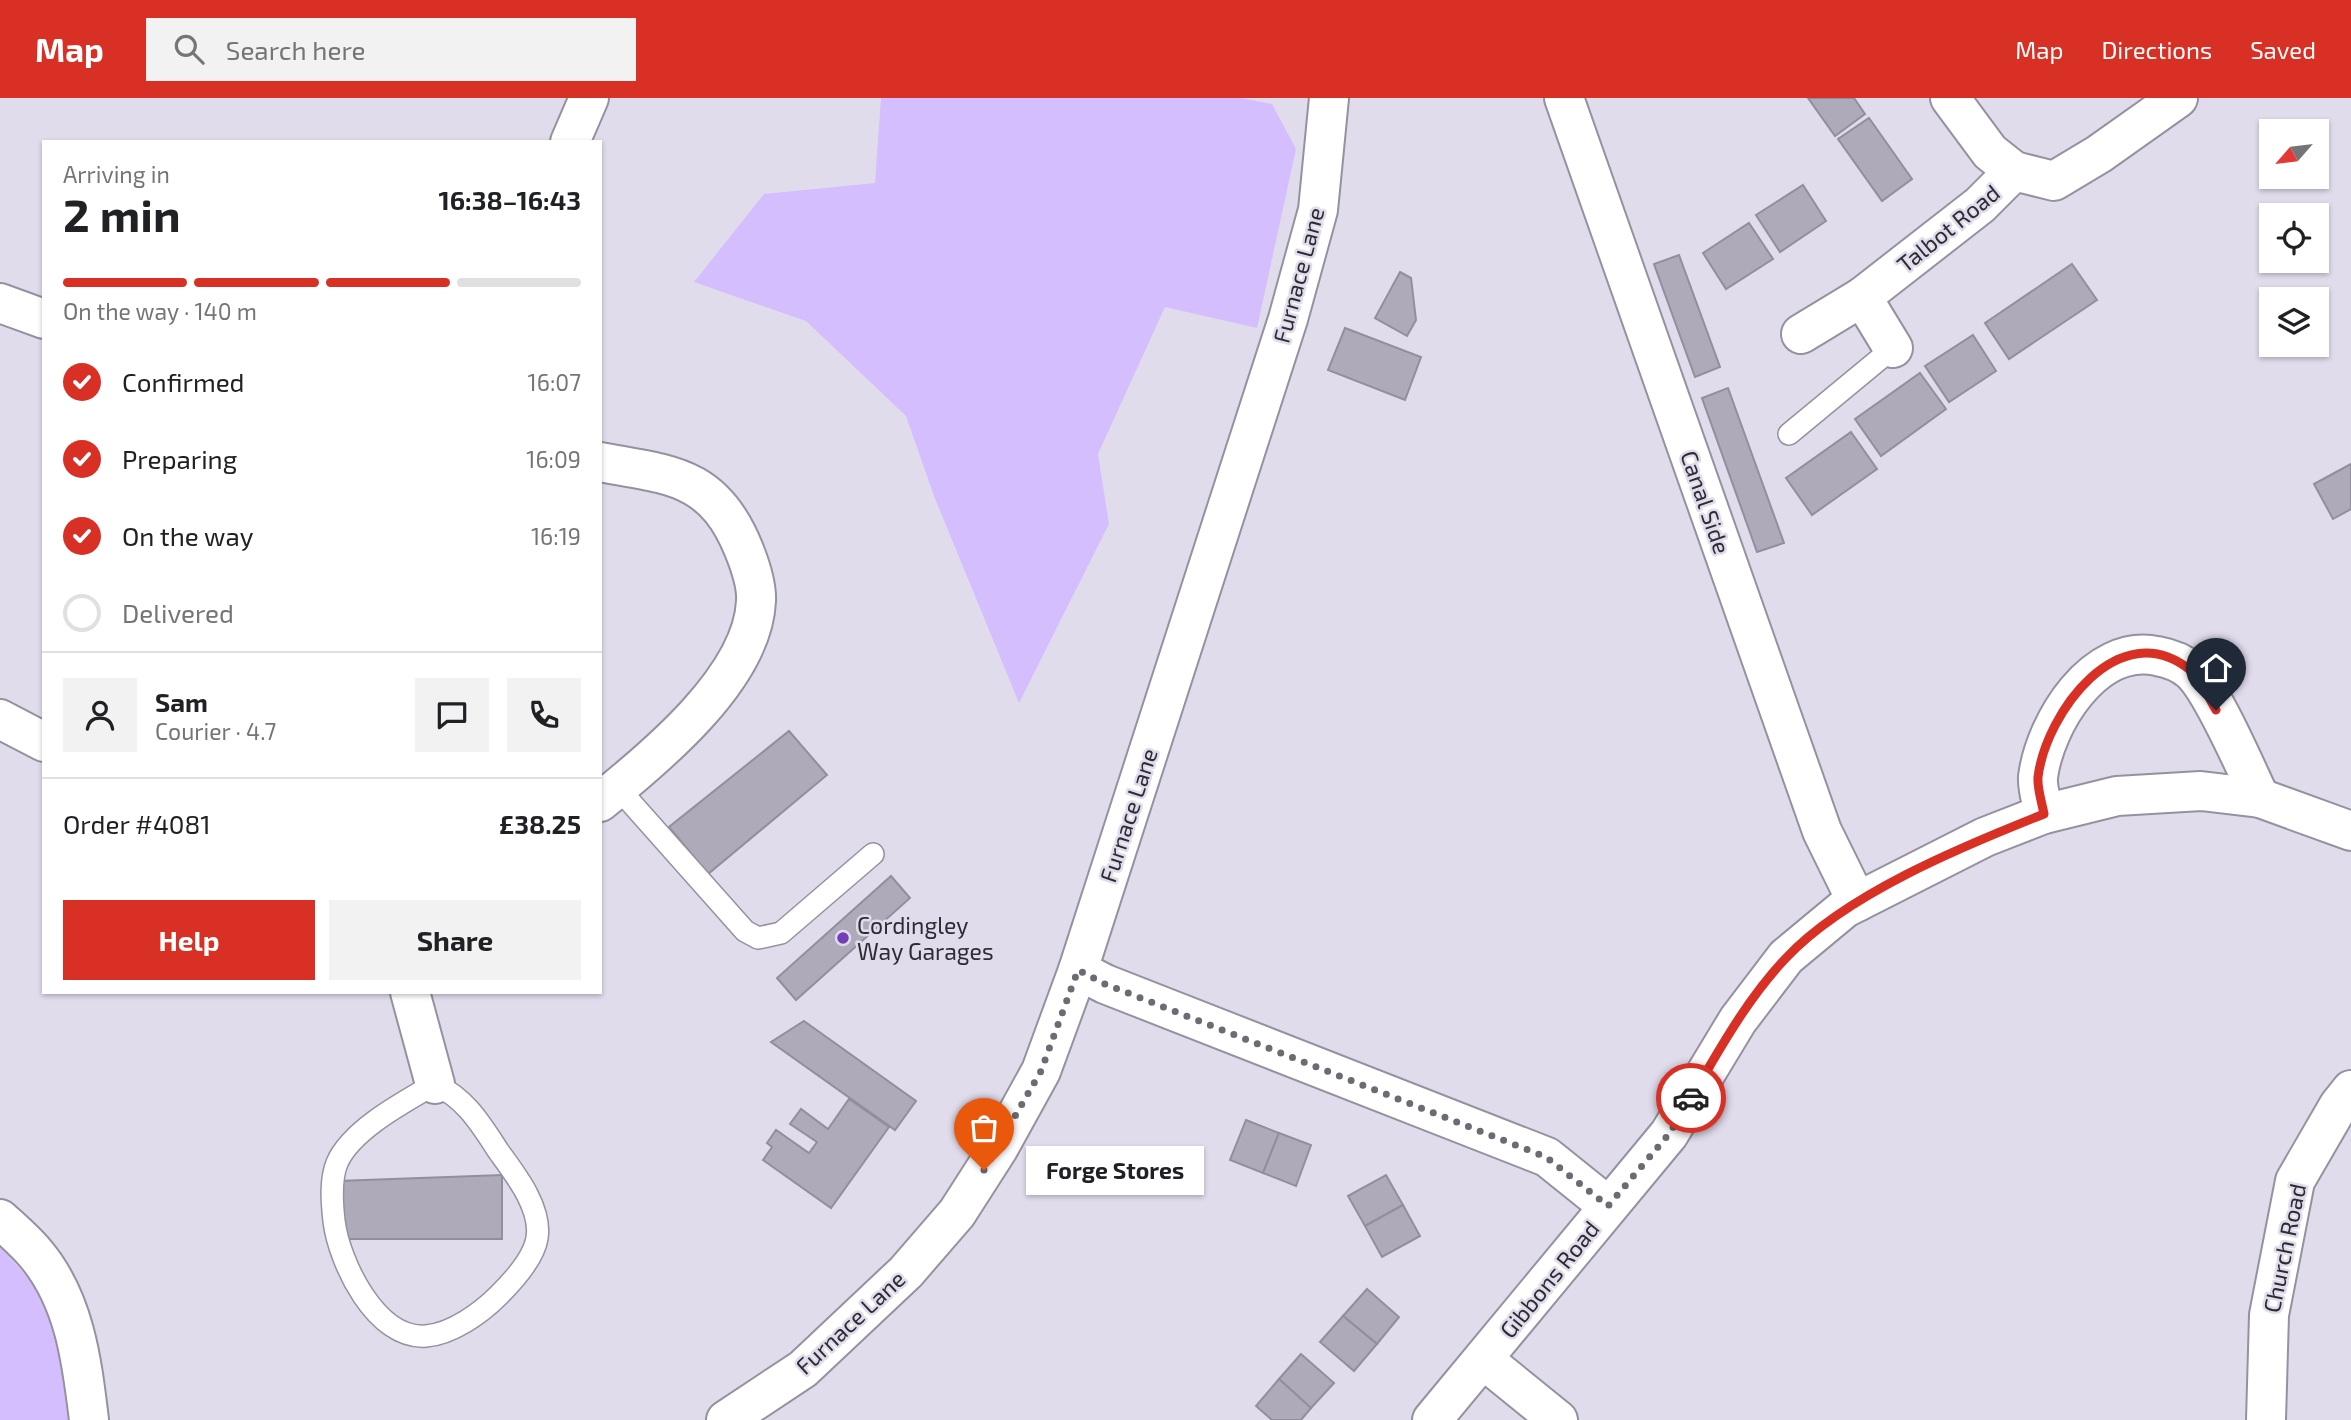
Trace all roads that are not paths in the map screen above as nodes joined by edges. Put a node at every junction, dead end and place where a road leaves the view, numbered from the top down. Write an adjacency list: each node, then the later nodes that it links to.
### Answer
1 (589, 98): 6 (street)
2 (1329, 98): 23 (street, Furnace Lane)
3 (1564, 98): 22 (street, Canal Side)
4 (1950, 98): 7 (street)
5 (2178, 98): 7 (street, Talbot Road)
6 (571, 140)
7 (2014, 171): 8 (street, Talbot Road)
8 (1861, 297): 11 (street, Talbot Road); 12 (street)
9 (0, 303): 10 (street)
10 (42, 318)
11 (1801, 334)
12 (1893, 348): 13 (lane)
13 (1789, 433)
14 (602, 461): 17 (street)
15 (0, 719): 16 (street)
16 (42, 741)
17 (609, 795): 21 (lane)
18 (2260, 798): 19 (street, Gibbons Road); 19 (street); 20 (street, Gibbons Road)
19 (2044, 814): 22 (street, Gibbons Road)
20 (2351, 831)
21 (873, 854)
22 (1851, 905): 27 (street, Gibbons Road)
23 (1078, 970): 27 (street); 31 (street, Furnace Lane)
24 (411, 994): 25 (street)
25 (435, 1084): 25 (lane)
26 (2351, 1090): 34 (street, Church Road)
27 (1608, 1206): 29 (street, Gibbons Road)
28 (0, 1219): 30 (street)
29 (1484, 1360): 32 (street, Gibbons Road); 33 (street)
30 (89, 1420)
31 (726, 1420)
32 (1432, 1420)
33 (1558, 1420)
34 (2266, 1420)

